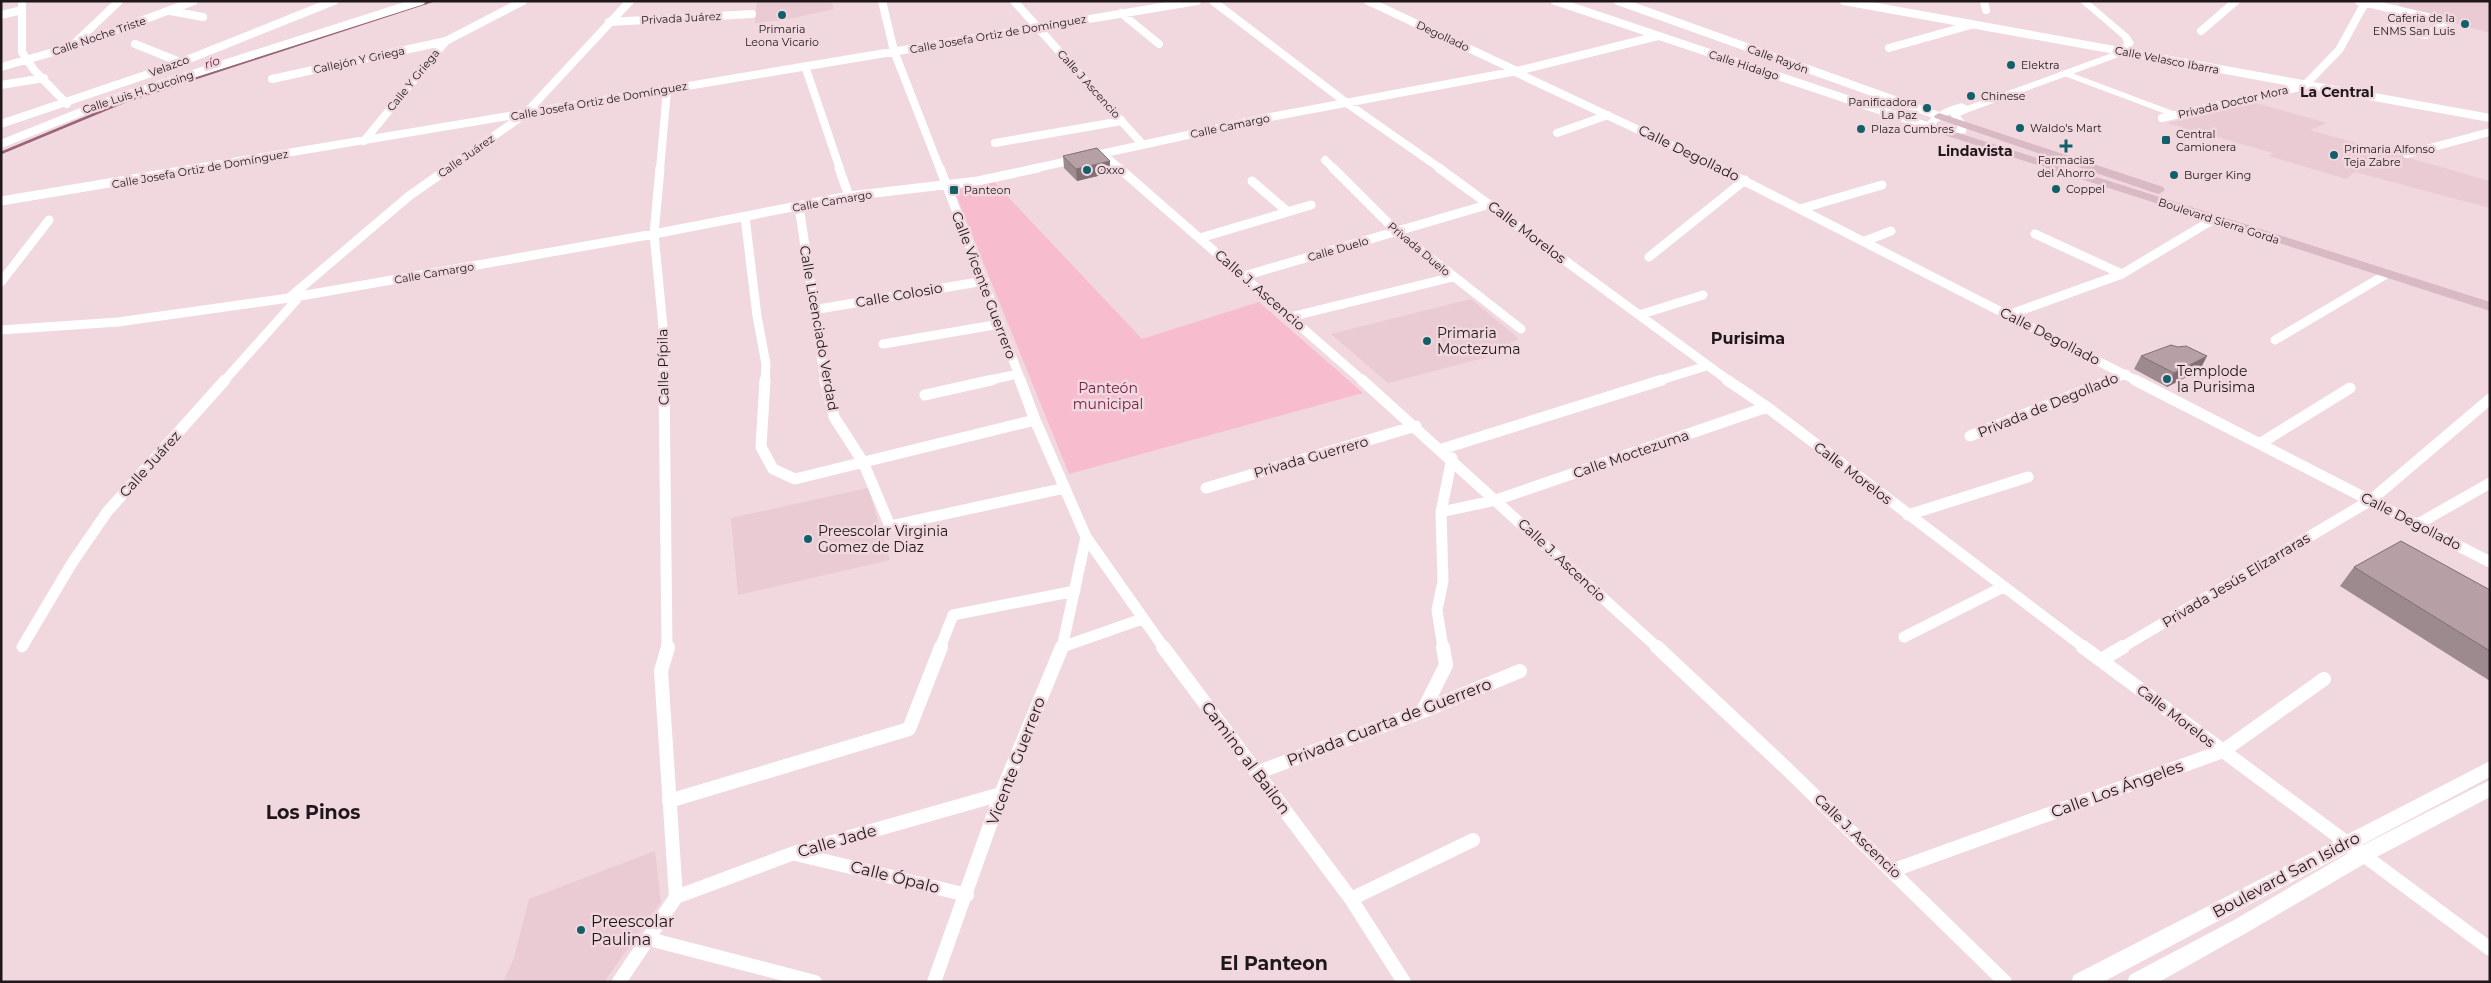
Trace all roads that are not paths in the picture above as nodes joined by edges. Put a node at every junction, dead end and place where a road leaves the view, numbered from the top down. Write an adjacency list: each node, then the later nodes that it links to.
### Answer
1 (22, 1): 21 (street)
2 (119, 1): 37 (street)
3 (194, 1): 23 (street, Calle Noche Triste)
4 (334, 1): 42 (street, Velazco)
5 (421, 1): 70 (street, Calle Luis H. Ducoing)
6 (523, 1): 34 (street, Calle Y Griega)
7 (630, 1): 28 (street, Calle Juárez)
8 (882, 1): 40 (street, Calle Vicente Guerrero)
9 (1014, 1): 30 (street, Calle J Ascencio)
10 (1197, 1): 24 (street, Calle Josefa Ortiz de Domínguez)
11 (1213, 1): 53 (street, Calle Morelos)
12 (1368, 1): 45 (street, Degollado)
13 (1555, 1): 33 (street, Calle Hidalgo)
14 (1618, 1): 57 (street, Calle Rayón)
15 (1844, 1): 29 (street, Calle Velasco Ibarra)
16 (1984, 1): 22 (street)
17 (2084, 1): 39 (street)
18 (2236, 1): 32 (street)
19 (2359, 1): 20 (street)
20 (2366, 2): 31 (street); 50 (street)
21 (22, 10): 26 (street); 41 (street)
22 (1986, 10)
23 (170, 11): 27 (street); 37 (street, Calle Noche Triste)
24 (1121, 13): 30 (street, Calle Josefa Ortiz de Domínguez); 36 (street)
25 (752, 14): 28 (street, Privada Juárez)
26 (1, 15)
27 (203, 18)
28 (609, 22): 54 (street, Calle Juárez)
29 (1974, 24): 38 (street); 39 (street, Calle Velasco Ibarra)
30 (1039, 27): 40 (street, Calle Josefa Ortiz de Domínguez); 60 (street, Calle J Ascencio)
31 (2389, 28)
32 (2201, 31)
33 (1658, 36): 45 (street, Calle Camargo); 63 (street, Calle Hidalgo)
34 (446, 41): 48 (street, Callejón Y Griega); 68 (street, Calle Y Griega)
35 (135, 44): 42 (street)
36 (1159, 44)
37 (71, 47): 41 (street, Calle Noche Triste)
38 (1888, 48)
39 (2121, 50): 46 (street); 50 (street, Calle Velasco Ibarra); 57 (street)
40 (894, 51): 43 (street, Calle Josefa Ortiz de Domínguez); 79 (street, Calle Vicente Guerrero)
41 (25, 61): 44 (street, Calle Noche Triste); 47 (street)
42 (180, 62): 52 (street, Velazco)
43 (805, 66): 51 (street, Calle Josefa Ortiz de Domínguez); 80 (street)
44 (1, 67)
45 (1516, 71): 53 (street, Calle Camargo); 55 (street, Degollado)
46 (2064, 73): 56 (street); 62 (street)
47 (44, 78): 49 (street); 52 (street)
48 (272, 79)
49 (1, 85)
50 (2304, 86): 56 (street, Privada Doctor Mora); 59 (street, Calle Velasco Ibarra)
51 (667, 90): 54 (street, Calle Josefa Ortiz de Domínguez); 93 (street, Calle Pípila)
52 (67, 104): 61 (street, Velazco)
53 (1348, 104): 72 (street, Calle Camargo); 83 (street, Calle Morelos)
54 (525, 114): 68 (street, Calle Josefa Ortiz de Domínguez); 105 (street, Calle Juárez)
55 (1608, 115): 65 (street); 76 (street, Calle Degollado)
56 (2176, 115): 58 (street, Privada Doctor Mora)
57 (1939, 116): 62 (main road, Boulevard Sierra Gorda); 63 (street)
58 (2162, 118)
59 (2490, 118)
60 (1122, 121): 69 (street); 72 (street, Calle J Ascencio)
61 (1, 124)
62 (1962, 124): 66 (street); 67 (main road, Boulevard Sierra Gorda)
63 (1933, 128): 66 (main road, Boulevard Sierra Gorda)
64 (2490, 132): 74 (street)
65 (1557, 133)
66 (1948, 133): 71 (main road, Boulevard Sierra Gorda)
67 (1996, 136): 71 (main road); 82 (main road, Boulevard Sierra Gorda)
68 (364, 141): 81 (street, Calle Josefa Ortiz de Domínguez)
69 (995, 142)
70 (1, 144)
71 (1983, 144): 82 (main road, Boulevard Sierra Gorda)
72 (1143, 145): 73 (street, Calle Camargo)
73 (1104, 154): 79 (street, Calle Camargo); 95 (street, Calle J. Ascencio)
74 (2407, 154)
75 (1325, 160): 92 (street, Privada Duelo)
76 (1745, 180): 86 (street, Calle Degollado); 97 (street)
77 (1252, 181): 87 (street)
78 (1882, 185): 86 (street)
79 (947, 186): 80 (street, Calle Camargo); 102 (street, Calle Vicente Guerrero)
80 (849, 196): 85 (street, Calle Camargo)
81 (1, 201)
82 (2175, 201): 89 (main road, Boulevard Sierra Gorda); 106 (main road, Boulevard Sierra Gorda)
83 (1490, 204): 92 (street, Calle Duelo); 109 (street, Calle Morelos)
84 (1312, 205): 87 (street)
85 (799, 206): 88 (street, Calle Camargo); 108 (street, Calle Licenciado Verdad)
86 (1800, 209): 96 (street, Calle Degollado)
87 (1288, 212): 95 (street)
88 (745, 216): 93 (street, Calle Camargo); 130 (street)
89 (2214, 219): 98 (street); 99 (main road, Boulevard Sierra Gorda)
90 (50, 220): 103 (street)
91 (1891, 231): 96 (street)
92 (1397, 232): 100 (street, Calle Duelo); 101 (street, Privada Duelo)
93 (654, 234): 105 (street, Calle Camargo); 158 (street, Calle Pípila)
94 (2035, 234): 98 (street)
95 (1200, 238): 100 (street, Calle J. Ascencio)
96 (1866, 241): 110 (street, Calle Degollado)
97 (1649, 257)
98 (2122, 274): 110 (street)
99 (2385, 275): 107 (main road, Boulevard Sierra Gorda); 115 (street)
100 (1244, 276): 111 (street, Calle J. Ascencio)
101 (1453, 277): 111 (street); 113 (street, Privada Duelo)
102 (984, 281): 108 (street, Calle Colosio); 112 (street, Calle Vicente Guerrero)
103 (1, 282)
104 (1703, 295): 109 (street)
105 (294, 297): 114 (street, Calle Camargo); 146 (street, Calle Juárez)
106 (2490, 297)
107 (2490, 308)
108 (813, 310): 130 (street, Calle Licenciado Verdad)
109 (1639, 315): 117 (street, Calle Morelos)
110 (2008, 315): 119 (street, Calle Degollado)
111 (1290, 316): 125 (street, Calle J. Ascencio)
112 (1000, 324): 116 (street); 118 (street, Calle Vicente Guerrero)
113 (1521, 329)
114 (1, 330)
115 (2275, 340)
116 (883, 344)
117 (1706, 366): 123 (street, Calle Morelos); 128 (street)
118 (1018, 374): 121 (street); 124 (street, Calle Vicente Guerrero)
119 (2126, 374): 126 (street, Privada de Degollado); 127 (street, Calle Degollado)
120 (2350, 388): 127 (street)
121 (924, 395)
122 (2490, 399): 136 (street)
123 (1767, 407): 135 (street, Calle Moctezuma); 138 (street, Calle Morelos)
124 (1035, 420): 130 (street); 133 (street, Calle Vicente Guerrero)
125 (1416, 426): 128 (street, Calle J. Ascencio); 134 (street, Privada Guerrero)
126 (1970, 436)
127 (2261, 443): 136 (street, Calle Degollado)
128 (1442, 449): 129 (street, Calle J. Ascencio)
129 (1452, 458): 135 (street, Calle J. Ascencio); 137 (street)
130 (863, 462): 133 (street, Calle Licenciado Verdad)
131 (2028, 477): 138 (street)
132 (2490, 484): 139 (street)
133 (1065, 488): 140 (street, Calle Vicente Guerrero)
134 (1206, 488)
135 (1496, 500): 137 (street, Calle Moctezuma); 163 (street, Calle J. Ascencio)
136 (2371, 500): 139 (street, Calle Degollado); 148 (street, Privada Jesús Elizarraras)
137 (1441, 512): 151 (street)
138 (1908, 515): 142 (street, Calle Morelos)
139 (2418, 524): 141 (street, Calle Degollado)
140 (1086, 536): 143 (street, Vicente Guerrero); 144 (street, Camino al Bailon)
141 (2490, 562)
142 (2003, 587): 145 (street); 148 (street, Calle Morelos)
143 (1074, 591): 147 (street, Vicente Guerrero); 158 (street)
144 (1142, 619): 147 (street); 154 (street, Camino al Bailon)
145 (1904, 637)
146 (22, 647)
147 (1062, 647): 157 (street, Vicente Guerrero)
148 (2101, 660): 152 (street, Calle Morelos)
149 (1520, 671): 151 (street, Privada Cuarta de Guerrero)
150 (2324, 679): 152 (street, Calle Los Ángeles)
151 (1424, 711): 154 (street, Privada Cuarta de Guerrero)
152 (2223, 751): 161 (street, Calle Morelos); 163 (street, Calle Los Ángeles)
153 (2490, 768): 156 (street, Boulevard San Isidro)
154 (1256, 773): 166 (street, Camino al Bailon)
155 (2490, 788): 159 (street, Boulevard San Isidro)
156 (2447, 791): 159 (street); 161 (street, Boulevard San Isidro)
157 (1001, 794): 162 (street, Calle Jade); 164 (street, Vicente Guerrero)
158 (669, 801): 165 (street, Calle Pípila)
159 (2464, 803): 161 (street, Boulevard San Isidro)
160 (1473, 840): 166 (street)
161 (2356, 848): 168 (street, Calle Morelos); 174 (street, Boulevard San Isidro); 175 (street, Boulevard San Isidro)
162 (794, 853): 164 (street, Calle Ópalo); 165 (street, Calle Jade)
163 (1894, 870): 173 (street, Calle J. Ascencio)
164 (967, 895): 171 (street, Vicente Guerrero)
165 (676, 897): 167 (street)
166 (1351, 899): 172 (street, Camino al Bailon)
167 (649, 939): 169 (street); 170 (street)
168 (2490, 949)
169 (619, 982)
170 (815, 982)
171 (934, 982)
172 (1404, 982)
173 (2005, 982)
174 (2082, 982)
175 (2138, 982)

